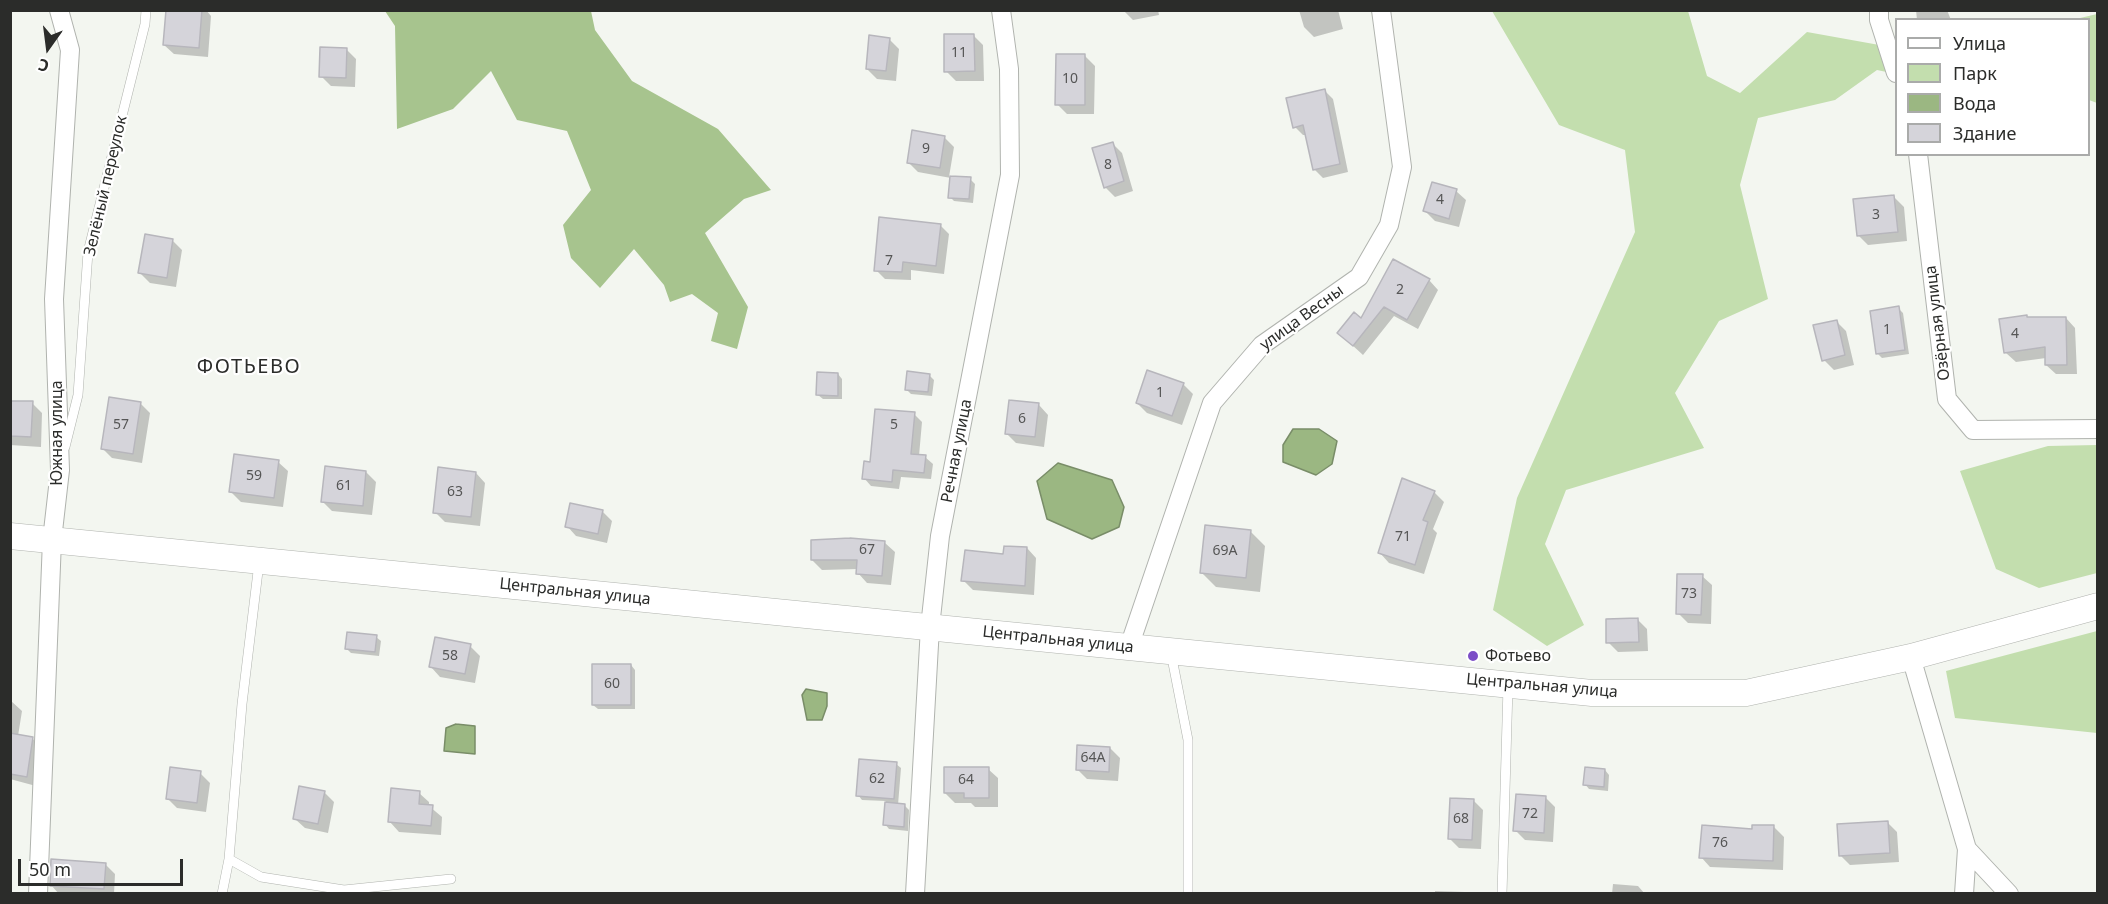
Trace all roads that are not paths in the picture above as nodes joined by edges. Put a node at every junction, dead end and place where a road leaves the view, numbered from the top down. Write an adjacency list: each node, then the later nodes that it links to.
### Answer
1 (59, 10): 9 (street, Южная улица)
2 (146, 10): 9 (lane, Зелёный переулок)
3 (1001, 10): 14 (street, Речная улица)
4 (1381, 10): 15 (street, улица Весны)
5 (1879, 10): 6 (street)
6 (1895, 70)
7 (1918, 156): 8 (street, Озёрная улица)
8 (2097, 429)
9 (60, 470): 11 (street, Южная улица)
10 (10, 536): 11 (main road, Центральная улица)
11 (52, 540): 12 (main road, Центральная улица); 22 (street, Южная улица)
12 (259, 561): 14 (main road, Центральная улица); 20 (lane)
13 (2097, 606): 17 (main road, Центральная улица)
14 (930, 627): 15 (main road, Центральная улица); 24 (street, Речная улица)
15 (1128, 647): 16 (main road, Центральная улица)
16 (1170, 651): 18 (main road, Центральная улица); 25 (lane)
17 (1911, 657): 18 (main road, Центральная улица); 19 (street)
18 (1508, 685): 26 (lane)
19 (1967, 849): 27 (street); 28 (street)
20 (229, 859): 21 (lane); 23 (lane)
21 (451, 879)
22 (38, 894)
23 (222, 894)
24 (915, 894)
25 (1188, 894)
26 (1502, 894)
27 (1964, 894)
28 (2009, 894)

